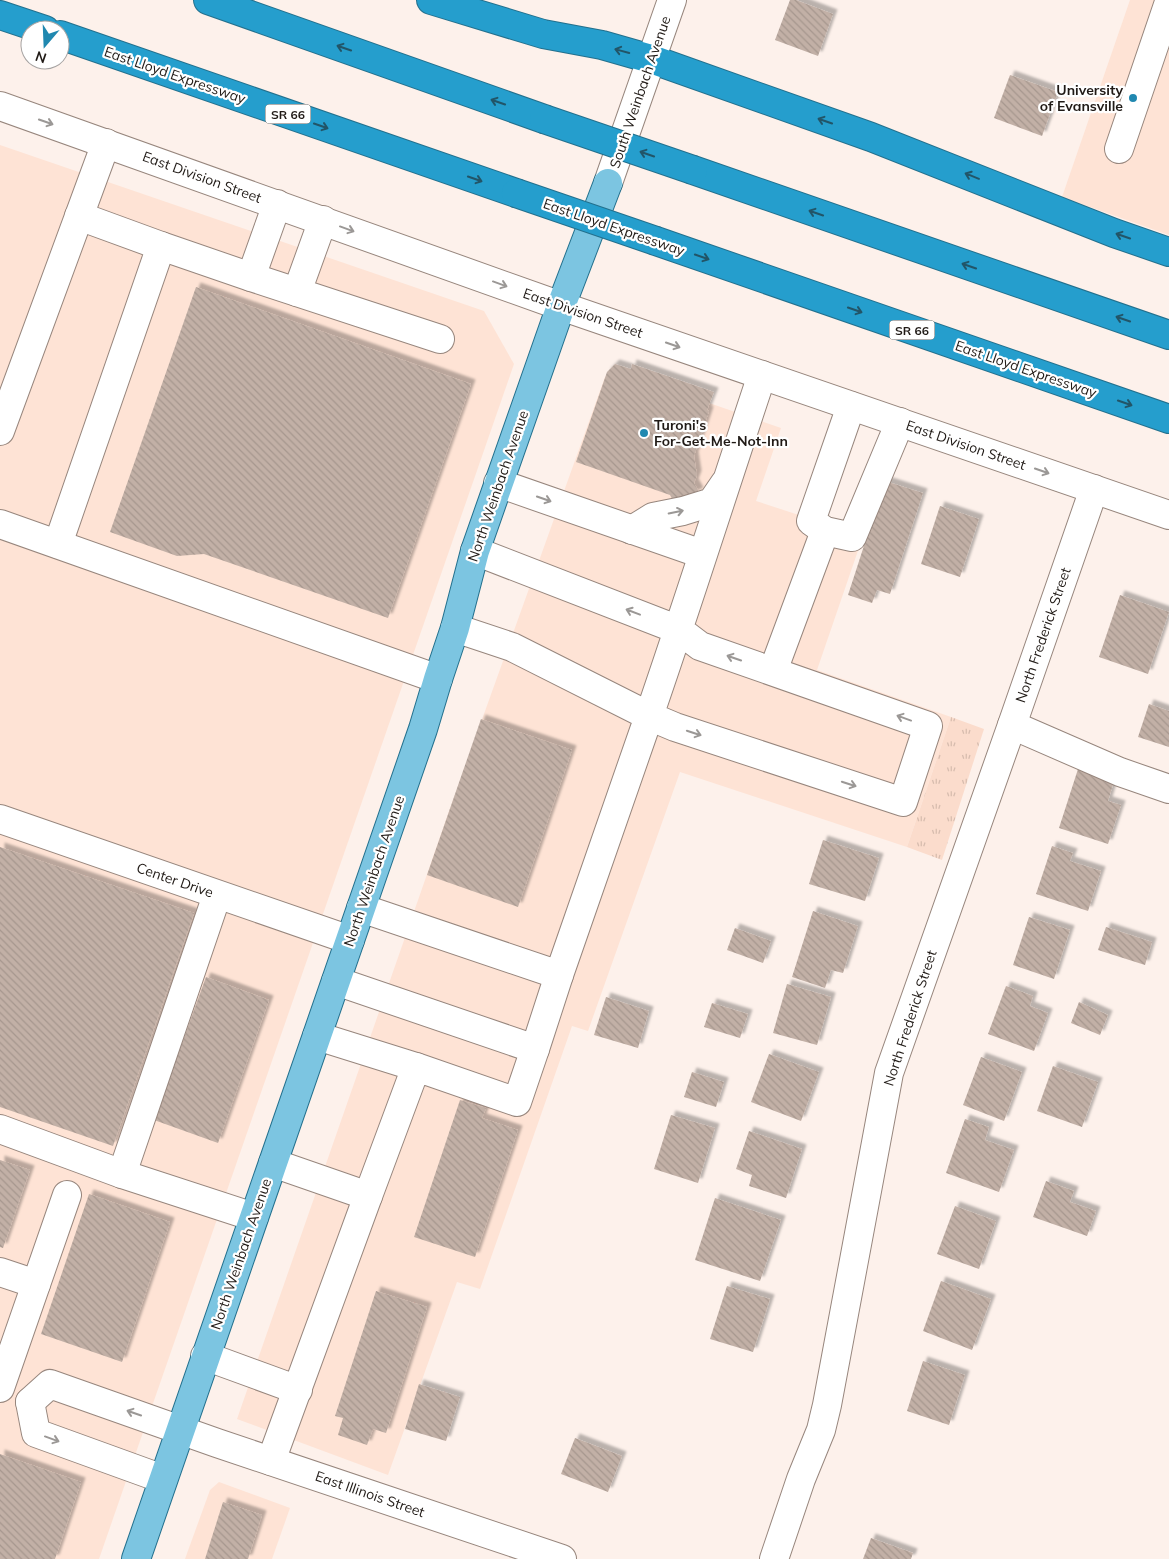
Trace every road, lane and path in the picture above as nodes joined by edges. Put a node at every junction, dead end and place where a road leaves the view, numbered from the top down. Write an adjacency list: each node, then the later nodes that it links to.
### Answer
1 (208, 0): 21 (highway, one-way to 1, bridge)
2 (431, 0): 8 (highway, one-way to 2)
3 (672, 0): 8 (street, South Weinbach Avenue)
4 (1169, 2): 11 (street)
5 (0, 14): 6 (highway)
6 (20, 21)
7 (70, 38): 25 (highway, East Lloyd Expressway / SR 66, one-way to 25, bridge)
8 (651, 59): 12 (street, South Weinbach Avenue); 17 (highway, one-way to 8)
9 (0, 106): 10 (street, East Division Street, one-way to 10)
10 (106, 143): 13 (street, East Division Street); 14 (street)
11 (1119, 149)
12 (608, 183): 20 (main road, North Weinbach Avenue)
13 (277, 204): 15 (street, East Division Street); 18 (street)
14 (79, 216): 16 (street); 27 (street)
15 (323, 220): 19 (street); 20 (street, East Division Street, one-way to 20)
16 (161, 246): 18 (street); 35 (street)
17 (1169, 252)
18 (251, 277): 19 (street)
19 (296, 292): 22 (street)
20 (561, 306): 23 (street, East Division Street, one-way to 23); 29 (main road, North Weinbach Avenue)
21 (1169, 336)
22 (440, 339)
23 (762, 375): 24 (street, East Division Street); 28 (street)
24 (852, 406): 26 (street, East Division Street); 34 (street)
25 (1169, 419)
26 (900, 422): 30 (street, East Division Street, one-way to 30); 34 (street)
27 (0, 431)
28 (727, 480): 33 (street, one-way to 28); 37 (street)
29 (498, 482): 33 (street, one-way to 33); 36 (main road, North Weinbach Avenue)
30 (1094, 489): 31 (street, East Division Street); 43 (street, North Frederick Street)
31 (1169, 515)
32 (0, 524): 35 (street)
33 (632, 530): 37 (street)
34 (825, 531): 40 (street)
35 (58, 544): 41 (street)
36 (475, 551): 38 (main road, North Weinbach Avenue); 39 (street, one-way to 36)
37 (702, 554): 39 (street)
38 (455, 628): 41 (main road, North Weinbach Avenue); 42 (street)
39 (679, 630): 40 (street, one-way to 39); 42 (street)
40 (773, 671): 42 (street, one-way to 40)
41 (438, 679): 47 (main road, North Weinbach Avenue)
42 (649, 716): 49 (street)
43 (1012, 725): 44 (street); 72 (street, North Frederick Street)
44 (1169, 788)
45 (0, 819): 46 (street, Center Drive)
46 (217, 895): 48 (street, Center Drive); 56 (street)
47 (361, 908): 48 (main road, North Weinbach Avenue); 49 (street)
48 (350, 940): 50 (main road, North Weinbach Avenue)
49 (559, 975): 52 (street)
50 (336, 981): 51 (main road, North Weinbach Avenue); 52 (street)
51 (317, 1036): 53 (street); 55 (main road, North Weinbach Avenue)
52 (535, 1049): 53 (street)
53 (416, 1067): 58 (street)
54 (0, 1129): 56 (street)
55 (273, 1163): 58 (street); 59 (main road, North Weinbach Avenue)
56 (122, 1174): 59 (street)
57 (67, 1195): 61 (street)
58 (368, 1196): 64 (street)
59 (254, 1217): 62 (main road, North Weinbach Avenue)
60 (0, 1272): 61 (street)
61 (36, 1284): 63 (street)
62 (205, 1356): 64 (street); 67 (main road, North Weinbach Avenue)
63 (0, 1388)
64 (298, 1390): 68 (street)
65 (0, 1393): 66 (street)
66 (30, 1402): 67 (street, East Illinois Street, one-way to 66); 69 (street, one-way to 69)
67 (180, 1429): 68 (street, East Illinois Street); 69 (main road, North Weinbach Avenue)
68 (271, 1461): 71 (street, East Illinois Street)
69 (163, 1479): 70 (main road, North Weinbach Avenue)
70 (136, 1559)
71 (562, 1559)
72 (774, 1559)

